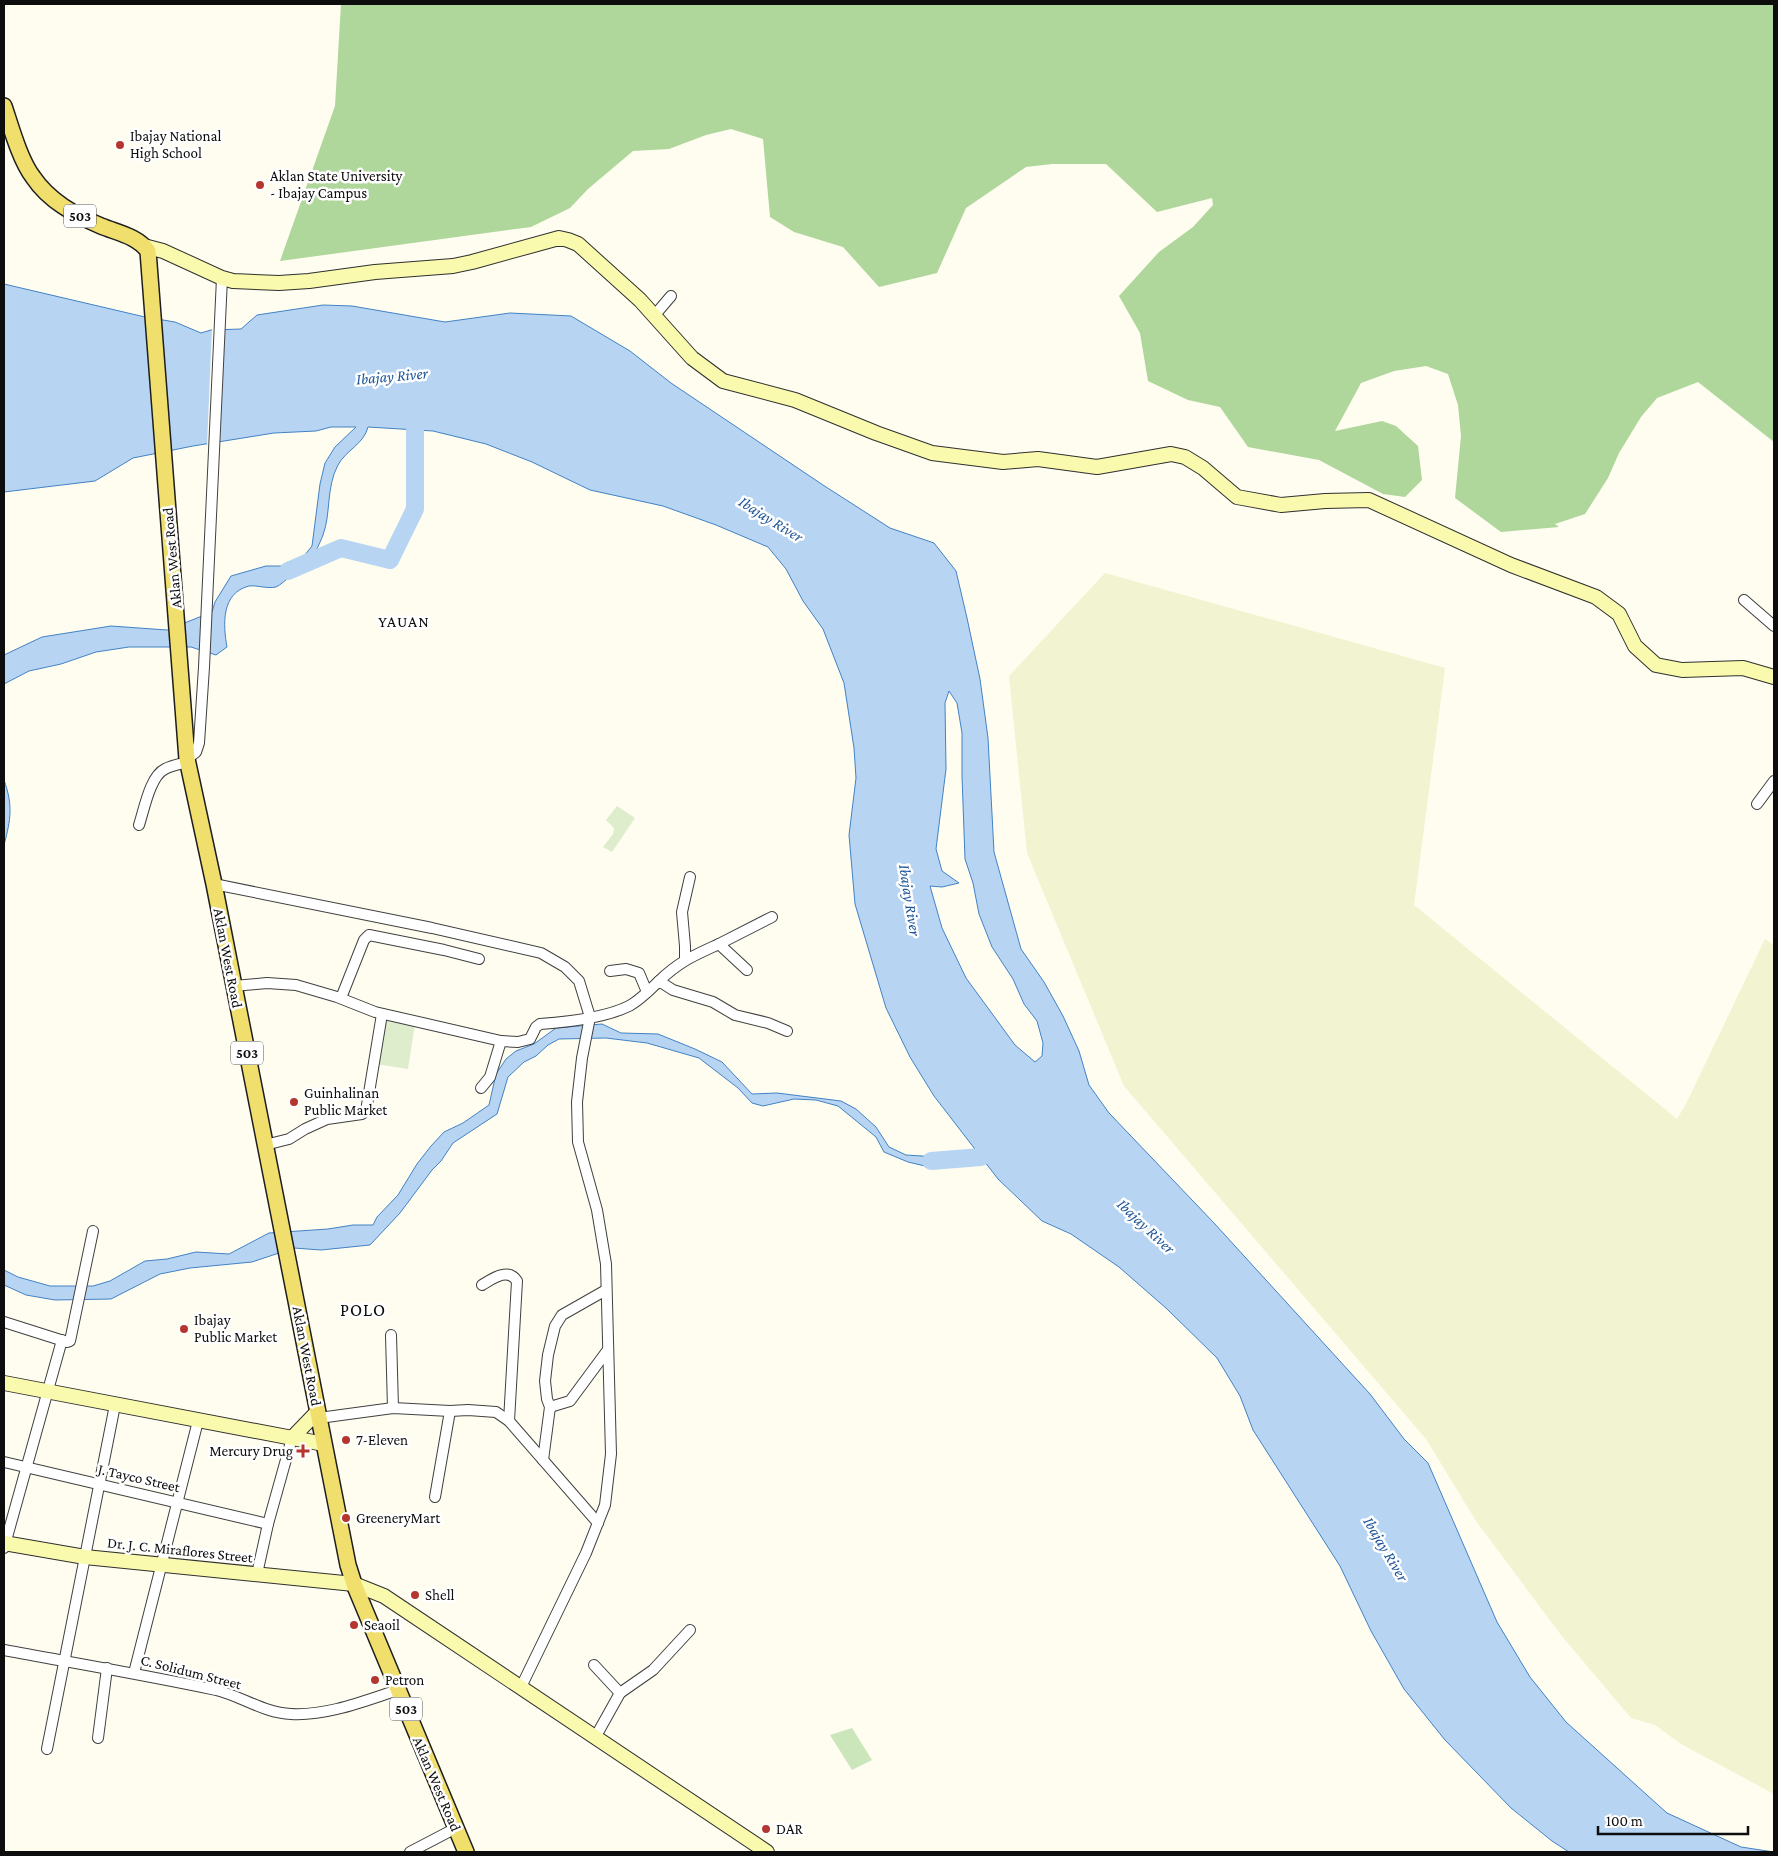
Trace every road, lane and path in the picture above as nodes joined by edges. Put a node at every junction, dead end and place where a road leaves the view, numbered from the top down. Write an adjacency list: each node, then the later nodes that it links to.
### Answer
1 (4, 106): 2 (main road, 503)
2 (144, 246): 3 (street); 9 (main road, Aklan West Road / 503)
3 (222, 278): 5 (street); 9 (street)
4 (671, 296): 5 (street)
5 (654, 316): 8 (street)
6 (1744, 600): 7 (street)
7 (1774, 626)
8 (1774, 677)
9 (188, 761): 12 (street); 14 (main road, Aklan West Road / 503)
10 (1774, 781): 11 (street)
11 (1757, 804)
12 (139, 825)
13 (690, 877): 18 (street)
14 (214, 884): 22 (main road, Aklan West Road / 503); 26 (street)
15 (772, 917): 16 (street)
16 (719, 944): 18 (street); 19 (street)
17 (479, 959): 24 (street)
18 (685, 959): 21 (street)
19 (747, 970)
20 (610, 971): 23 (street)
21 (659, 981): 23 (street); 27 (street)
22 (234, 986): 24 (street); 30 (main road, Aklan West Road / 503)
23 (647, 992): 26 (street)
24 (341, 998): 25 (street)
25 (382, 1014): 28 (street); 30 (street)
26 (590, 1017): 28 (street); 33 (street)
27 (787, 1032)
28 (501, 1041): 29 (street)
29 (481, 1088)
30 (265, 1144): 44 (main road, Aklan West Road / 503)
31 (93, 1231): 36 (street)
32 (482, 1285): 46 (street)
33 (606, 1290): 37 (street); 41 (street)
34 (4, 1322): 36 (street)
35 (391, 1335): 42 (street)
36 (62, 1340): 39 (street)
37 (607, 1351): 41 (street); 55 (street)
38 (4, 1383): 39 (street)
39 (46, 1391): 40 (street); 51 (street)
40 (115, 1405): 45 (street); 52 (street)
41 (550, 1407): 49 (street)
42 (393, 1408): 43 (street); 44 (street)
43 (450, 1411): 46 (street); 53 (street)
44 (318, 1415): 47 (street); 48 (main road, Aklan West Road / 503)
45 (198, 1420): 47 (street); 54 (street)
46 (509, 1421): 49 (street)
47 (292, 1438): 48 (street); 56 (street)
48 (324, 1444): 61 (main road, Aklan West Road / 503)
49 (543, 1460): 55 (street)
50 (4, 1462): 51 (street, J. Tayco Street)
51 (26, 1468): 52 (street, J. Tayco Street); 57 (street)
52 (100, 1484): 54 (street, J. Tayco Street); 58 (street)
53 (435, 1497)
54 (177, 1503): 56 (street, J. Tayco Street); 59 (street)
55 (598, 1523): 68 (street)
56 (268, 1524): 60 (street)
57 (4, 1544): 58 (street, Dr. J. C. Miraflores Street)
58 (85, 1557): 59 (street, Dr. J. C. Miraflores Street); 64 (street)
59 (161, 1565): 60 (street, Dr. J. C. Miraflores Street); 67 (street)
60 (257, 1574): 61 (street, Dr. J. C. Miraflores Street)
61 (354, 1584): 68 (street, Dr. J. C. Miraflores Street); 69 (main road, Aklan West Road / 503)
62 (690, 1630): 70 (street)
63 (4, 1650): 64 (street, C. Solidum Street)
64 (65, 1661): 66 (street, C. Solidum Street); 73 (street)
65 (594, 1665): 70 (street)
66 (107, 1668): 67 (street, C. Solidum Street); 72 (street)
67 (134, 1673): 69 (street, C. Solidum Street)
68 (521, 1686): 71 (street, Dr. J. C. Miraflores Street)
69 (398, 1690): 74 (main road, Aklan West Road / 503)
70 (620, 1693): 71 (street)
71 (596, 1736): 77 (street, Dr. J. C. Miraflores Street)
72 (98, 1738)
73 (48, 1750)
74 (456, 1828): 75 (street); 76 (main road, Aklan West Road / 503)
75 (410, 1852)
76 (466, 1852)
77 (767, 1852)

